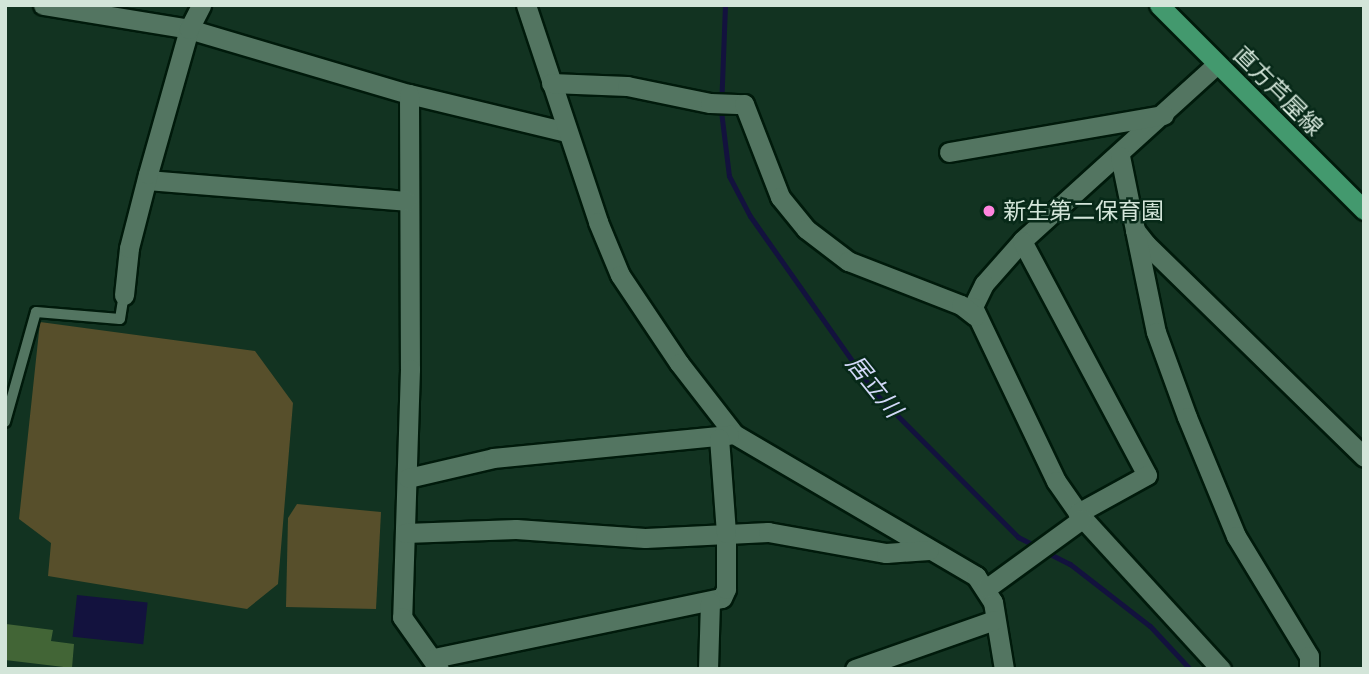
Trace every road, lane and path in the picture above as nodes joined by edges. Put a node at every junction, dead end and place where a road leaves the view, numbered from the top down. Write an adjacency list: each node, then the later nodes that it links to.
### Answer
1 (43, 5): 5 (street)
2 (201, 5): 5 (street)
3 (526, 5): 7 (street)
4 (1159, 5): 6 (main road, 直方芦屋線)
5 (189, 29): 8 (street); 13 (street)
6 (1217, 64): 9 (street); 15 (main road, 直方芦屋線)
7 (551, 83): 10 (street); 19 (street)
8 (409, 94): 10 (street); 14 (street)
9 (1164, 115): 11 (street); 12 (street)
10 (566, 132): 21 (street)
11 (949, 152)
12 (1120, 156): 16 (street); 17 (street)
13 (147, 180): 14 (street); 18 (street)
14 (406, 201): 23 (street)
15 (1364, 210)
16 (1135, 230): 22 (street); 36 (street)
17 (1022, 241): 19 (street); 24 (street)
18 (124, 295): 20 (lane)
19 (975, 316): 24 (street)
20 (5, 422)
21 (726, 436): 23 (street); 26 (street); 27 (street)
22 (1364, 457)
23 (408, 478): 25 (street)
24 (1080, 516): 28 (street); 35 (street)
25 (405, 533): 26 (street); 31 (street)
26 (726, 533): 27 (street); 29 (street)
27 (929, 550): 28 (street)
28 (987, 588): 30 (street)
29 (710, 602): 31 (street); 32 (street)
30 (994, 620): 33 (street); 34 (street)
31 (436, 663)
32 (708, 669)
33 (855, 669)
34 (1003, 669)
35 (1221, 669)
36 (1309, 669)

